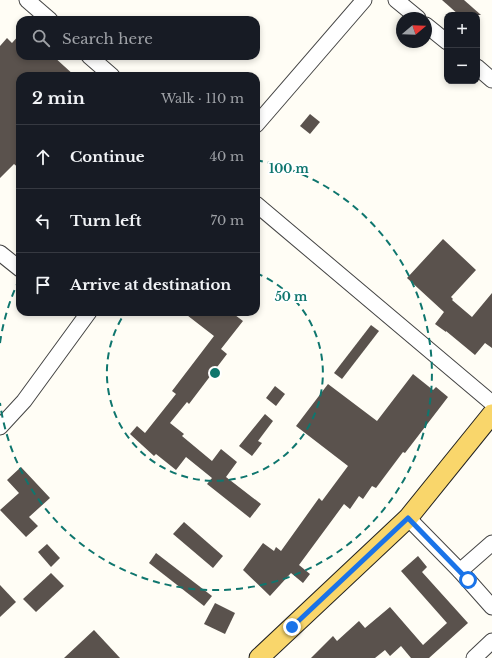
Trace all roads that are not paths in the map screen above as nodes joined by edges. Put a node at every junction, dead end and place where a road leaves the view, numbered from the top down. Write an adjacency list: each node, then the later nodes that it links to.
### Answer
1 (27, 0): 5 (street)
2 (364, 0): 12 (street)
3 (396, 0): 4 (street)
4 (411, 12)
5 (45, 16)
6 (432, 30): 7 (street)
7 (444, 40)
8 (94, 60): 10 (street)
9 (480, 70): 11 (street)
10 (108, 72)
11 (492, 80)
12 (260, 120)
13 (260, 207): 17 (street)
14 (0, 253): 15 (street)
15 (16, 266)
16 (86, 316): 19 (street)
17 (492, 403)
18 (492, 414): 20 (main road)
19 (0, 427)
20 (408, 518): 22 (street); 25 (main road)
21 (492, 543): 22 (street)
22 (460, 571): 23 (street)
23 (492, 607)
24 (492, 641): 26 (street)
25 (259, 658)
26 (474, 658)

